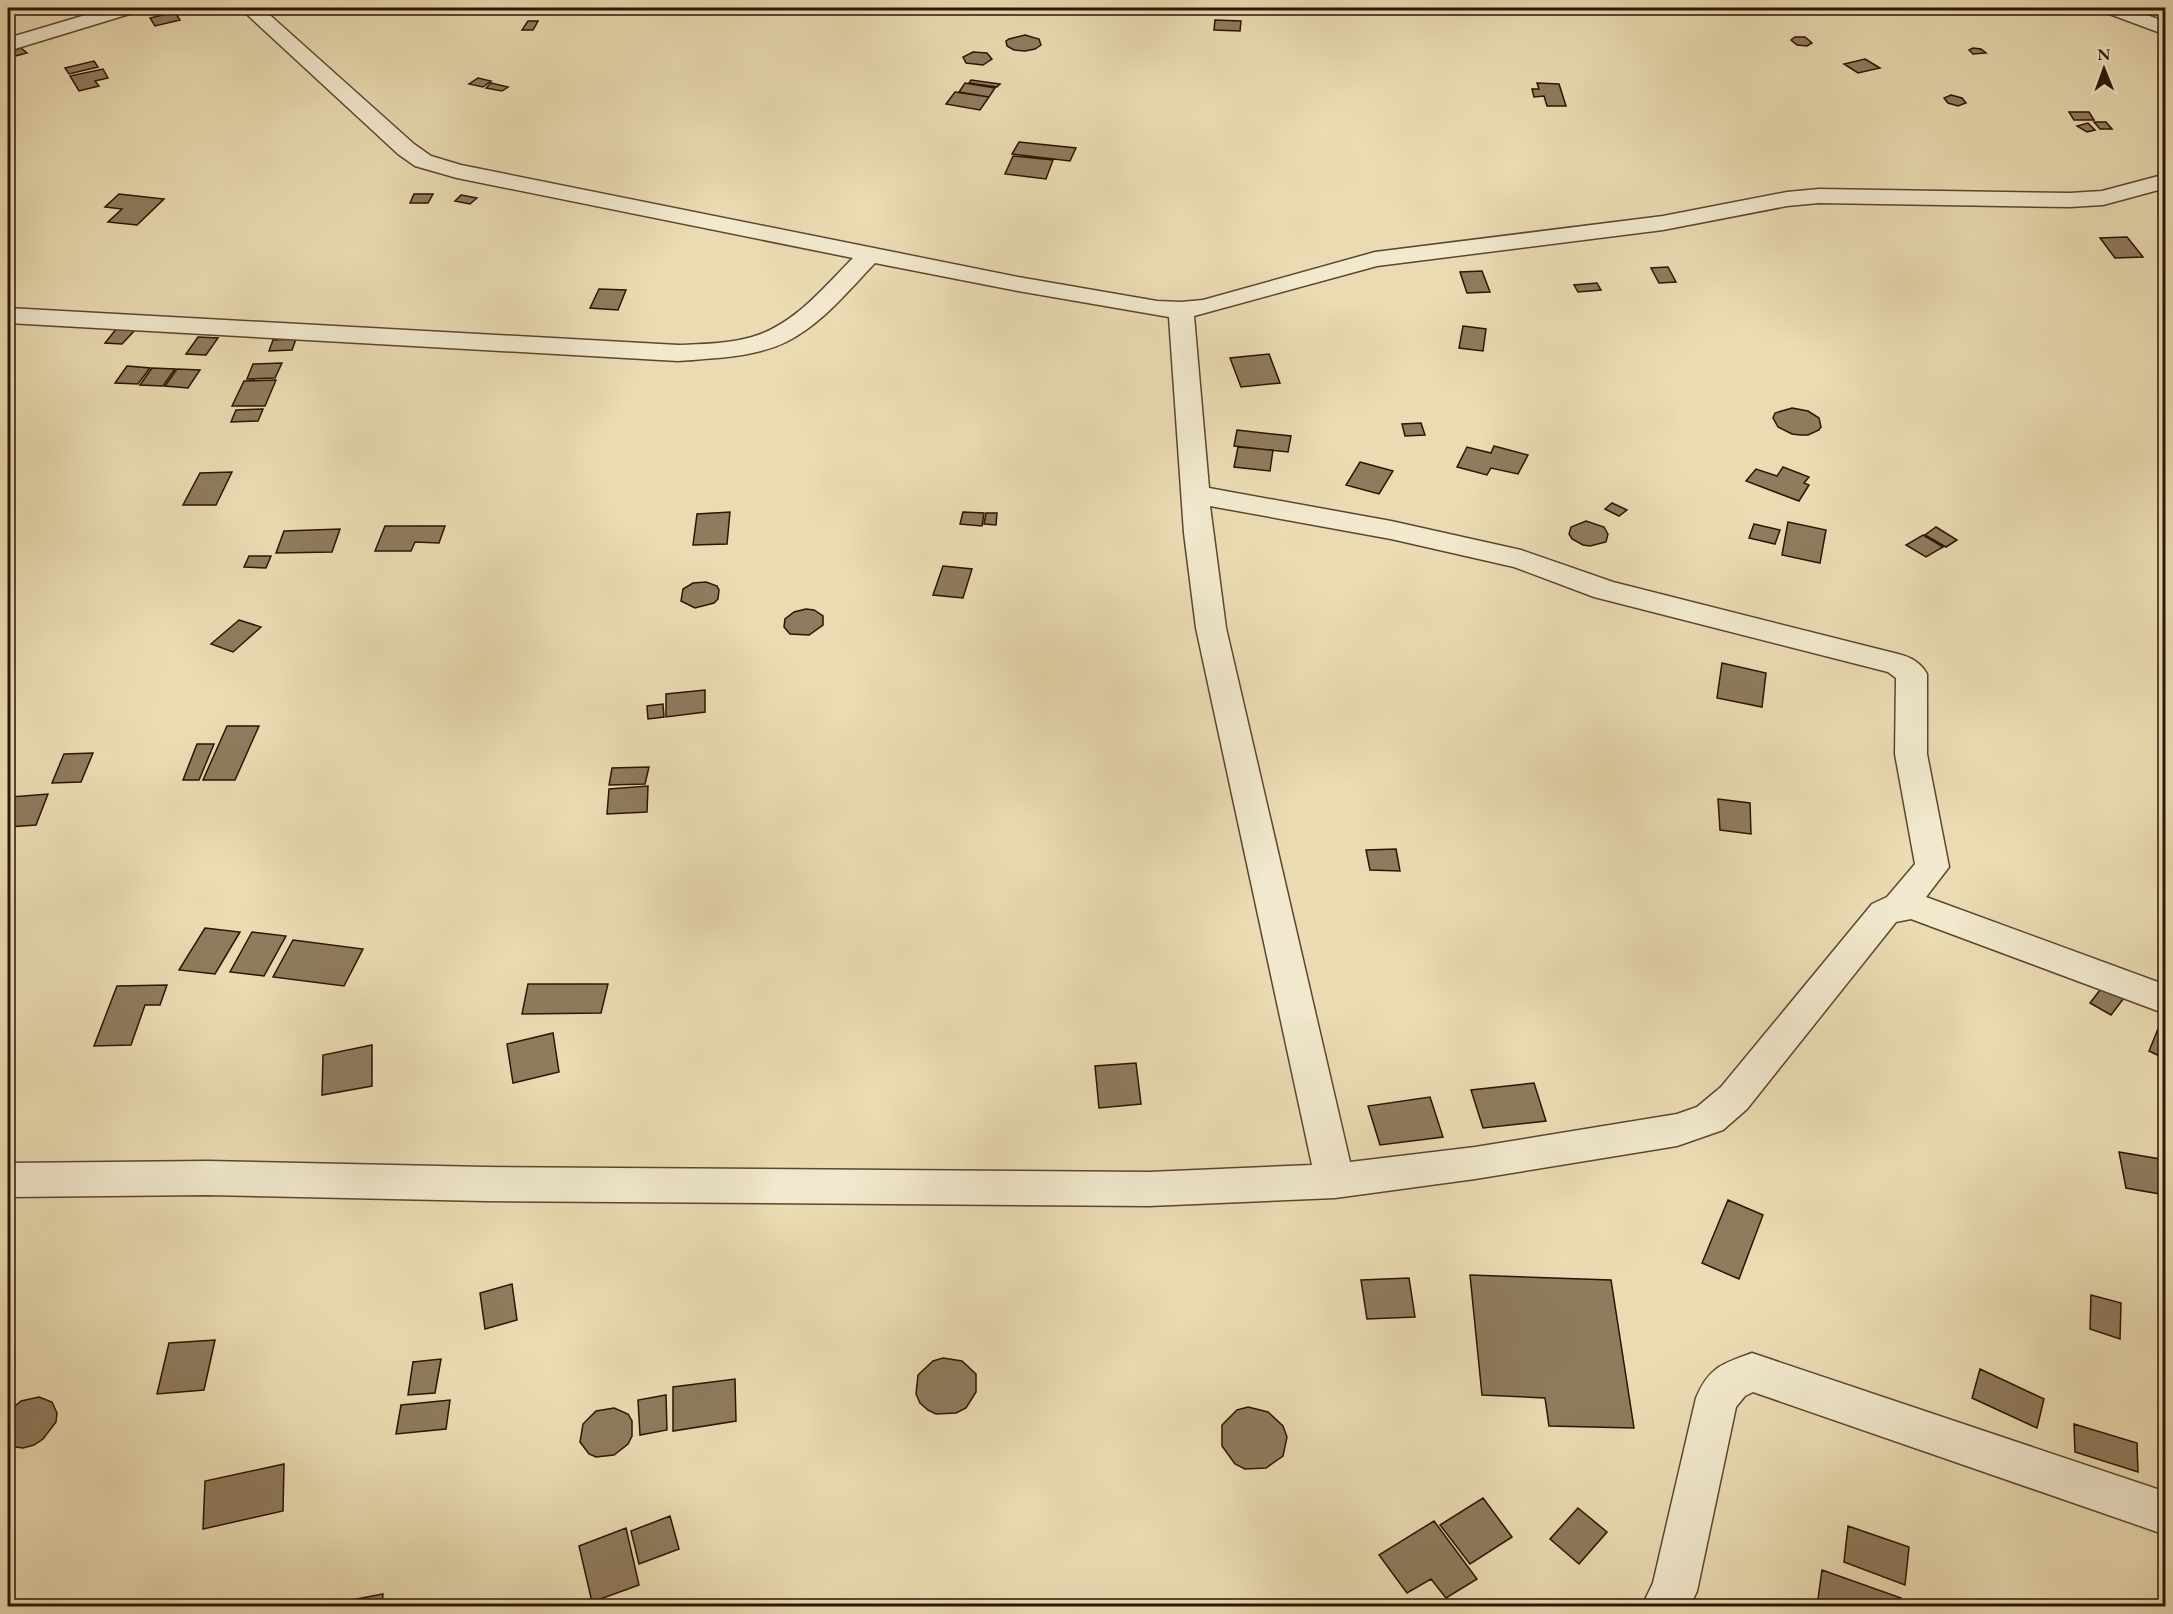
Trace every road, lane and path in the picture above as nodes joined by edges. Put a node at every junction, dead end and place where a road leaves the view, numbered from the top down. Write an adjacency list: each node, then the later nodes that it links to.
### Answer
1 (129, 8): 5 (street)
2 (250, 8): 7 (street)
3 (2111, 8): 4 (street)
4 (2166, 29)
5 (8, 45)
6 (2166, 181): 8 (street)
7 (870, 254): 8 (street); 9 (street)
8 (1181, 310): 10 (street)
9 (8, 316)
10 (1196, 495): 11 (street); 14 (street)
11 (1899, 906): 12 (street); 14 (street)
12 (2166, 1000)
13 (8, 1180): 14 (street)
14 (1335, 1181)
15 (2166, 1514): 16 (street)
16 (1665, 1606)

